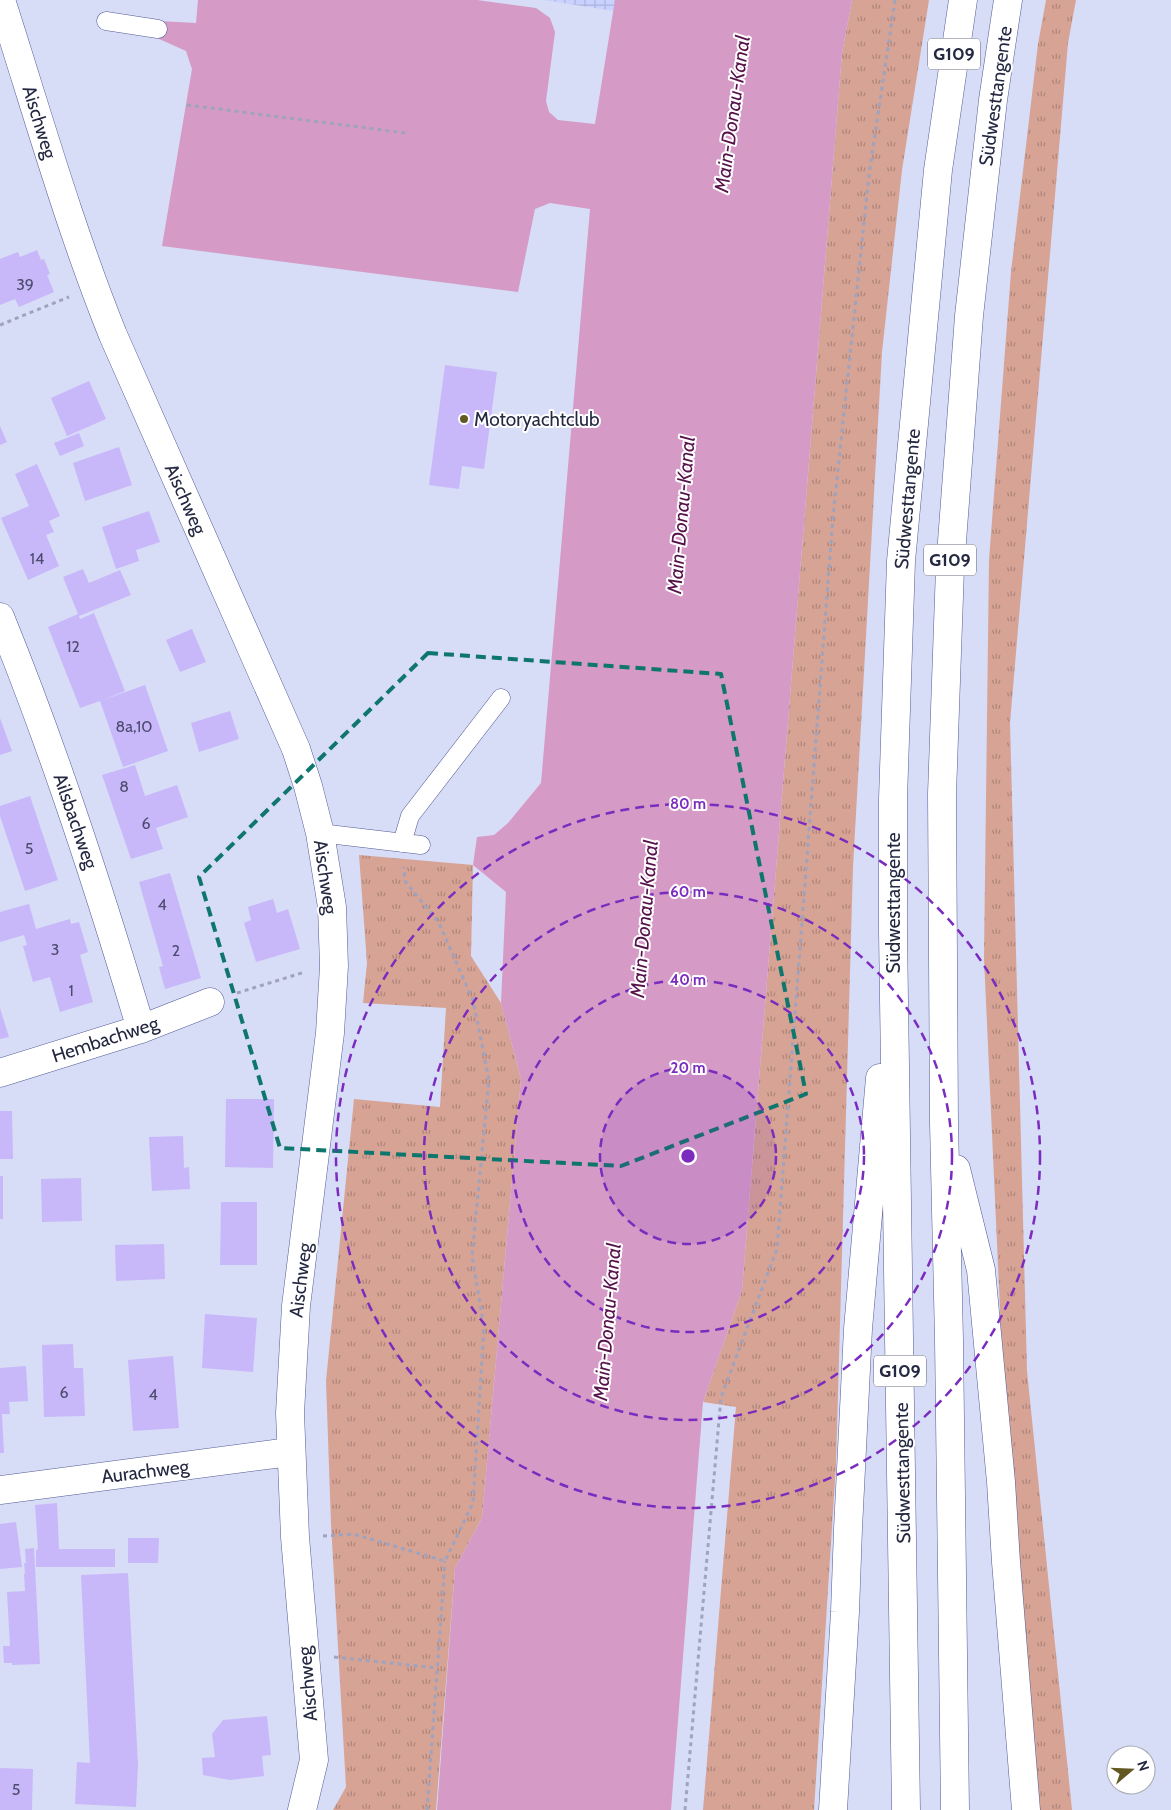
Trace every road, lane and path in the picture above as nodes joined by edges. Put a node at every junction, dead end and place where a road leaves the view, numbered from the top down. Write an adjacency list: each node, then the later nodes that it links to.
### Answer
1 (1, 0): 9 (main road, Aischweg)
2 (895, 0): 30 (path)
3 (963, 0): 16 (main road, Südwesttangente / G109)
4 (1008, 0): 21 (main road, Südwesttangente / G109)
5 (106, 21): 6 (lane)
6 (158, 29)
7 (187, 105): 8 (path)
8 (406, 133)
9 (94, 286): 10 (path); 13 (main road, Aischweg)
10 (0, 325)
11 (0, 617): 19 (main road, Ailsbachweg)
12 (501, 698): 14 (lane)
13 (320, 833): 14 (lane); 17 (main road, Aischweg)
14 (402, 843): 15 (lane); 25 (path)
15 (421, 845)
16 (893, 932): 31 (main road); 32 (main road, Südwesttangente / G109)
17 (334, 966): 18 (path); 22 (main road, Aischweg)
18 (210, 1002): 19 (main road, Hembachweg)
19 (140, 1029): 20 (main road, Hembachweg)
20 (0, 1073)
21 (944, 1123): 33 (main road, Südwesttangente / G109); 34 (main road)
22 (290, 1452): 23 (main road, Aurachweg); 24 (main road, Aischweg)
23 (0, 1490)
24 (295, 1537): 25 (path); 28 (main road, Aischweg)
25 (445, 1561): 27 (path)
26 (345, 1658): 27 (path)
27 (437, 1668): 29 (path)
28 (302, 1810)
29 (427, 1810)
30 (685, 1810)
31 (832, 1810)
32 (906, 1810)
33 (955, 1810)
34 (1026, 1810)

